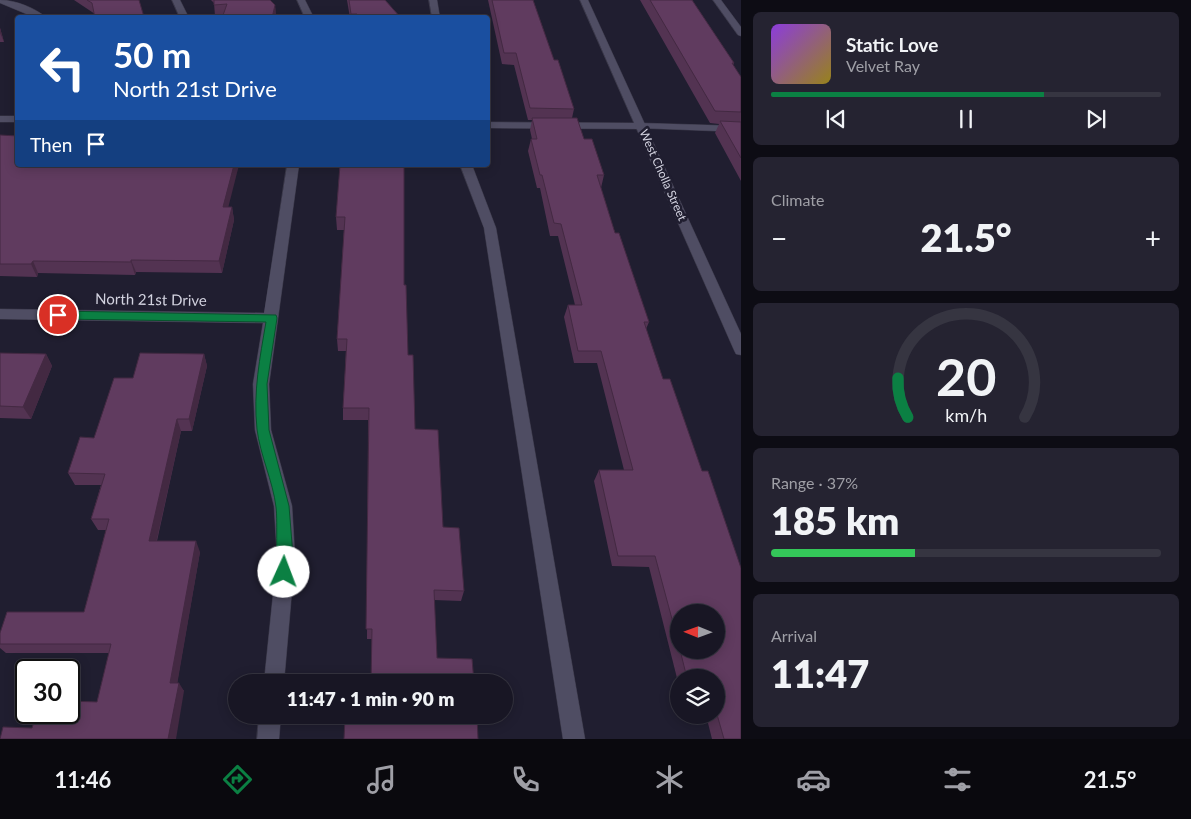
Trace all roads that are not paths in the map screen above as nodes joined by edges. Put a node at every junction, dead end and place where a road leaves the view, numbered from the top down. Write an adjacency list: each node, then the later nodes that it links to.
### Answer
1 (0, 0): 7 (street)
2 (176, 0): 8 (street)
3 (301, 0): 9 (street)
4 (434, 0): 10 (street)
5 (584, 0): 15 (street, West Cholla Street)
6 (717, 0): 11 (street)
7 (37, 15)
8 (184, 15)
9 (308, 15)
10 (436, 15)
11 (741, 32)
12 (15, 116): 13 (street)
13 (0, 119)
14 (490, 125): 15 (street)
15 (641, 126): 16 (street); 21 (street, West Cholla Street)
16 (741, 129)
17 (293, 167): 20 (street)
18 (467, 167): 25 (street)
19 (0, 314): 20 (street, North 21st Drive)
20 (272, 318): 22 (street)
21 (741, 350)
22 (275, 674)
23 (269, 724): 24 (street)
24 (268, 739)
25 (574, 739)

